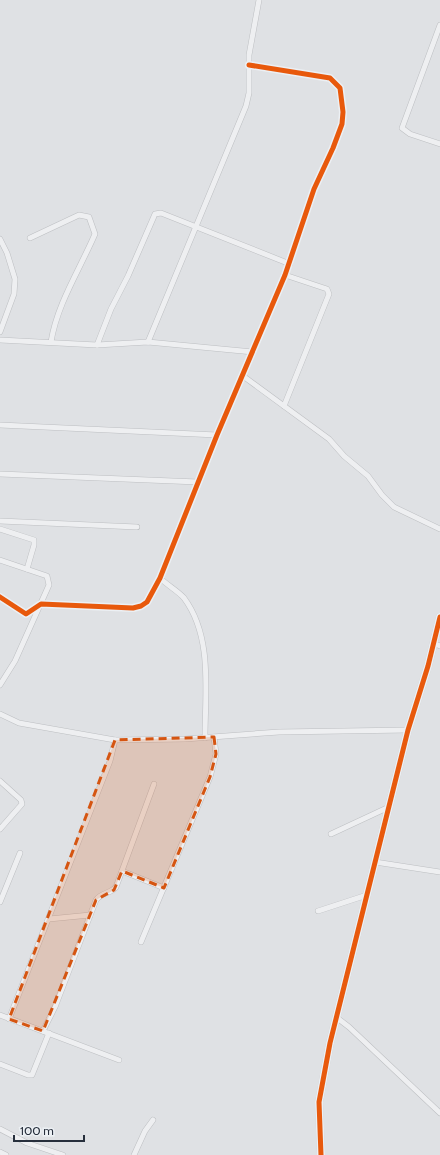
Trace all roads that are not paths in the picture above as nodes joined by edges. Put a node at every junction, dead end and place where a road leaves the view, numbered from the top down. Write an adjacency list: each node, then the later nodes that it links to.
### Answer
1 (259, 0): 3 (street)
2 (440, 25): 4 (street)
3 (249, 65): 5 (street); 8 (street)
4 (440, 144)
5 (195, 227): 8 (street); 13 (street); 14 (street)
6 (30, 238): 12 (street)
7 (0, 240): 10 (street)
8 (290, 264): 9 (street)
9 (286, 275): 15 (street); 17 (street)
10 (0, 332)
11 (0, 340): 12 (street)
12 (51, 342): 14 (street)
13 (148, 342): 14 (street); 15 (street)
14 (97, 346)
15 (253, 352): 16 (street)
16 (243, 376): 17 (street); 19 (street)
17 (284, 406): 25 (street)
18 (0, 425): 19 (street)
19 (217, 435): 21 (street)
20 (0, 474): 21 (street)
21 (198, 482): 28 (street)
22 (0, 521): 23 (street)
23 (137, 527)
24 (0, 529): 27 (street)
25 (440, 529)
26 (0, 560): 27 (street)
27 (27, 568): 30 (street)
28 (160, 578): 30 (street); 38 (street)
29 (0, 597): 30 (street)
30 (41, 604): 34 (street)
31 (440, 617): 32 (street)
32 (433, 643): 33 (street); 36 (street)
33 (440, 646)
34 (0, 685)
35 (0, 714): 39 (street)
36 (408, 730): 37 (street); 42 (street)
37 (214, 737): 38 (street); 49 (street)
38 (205, 738): 39 (street)
39 (115, 740): 54 (street)
40 (0, 780): 43 (street)
41 (154, 784): 47 (street)
42 (389, 807): 44 (street); 46 (street)
43 (0, 829)
44 (331, 834)
45 (20, 853): 51 (street)
46 (375, 862): 48 (street); 50 (street)
47 (122, 871): 49 (street); 53 (street)
48 (440, 872)
49 (164, 888): 55 (street)
50 (367, 895): 52 (street); 57 (street)
51 (0, 902)
52 (318, 911)
53 (90, 915): 54 (street); 59 (street)
54 (49, 919): 58 (street)
55 (142, 942)
56 (0, 1015): 58 (street)
57 (336, 1017): 62 (street); 69 (street)
58 (9, 1019): 59 (street)
59 (46, 1032): 60 (street); 61 (street)
60 (119, 1060)
61 (0, 1064)
62 (440, 1113)
63 (153, 1120): 68 (street)
64 (0, 1129): 67 (street)
65 (0, 1152): 66 (street)
66 (6, 1155)
67 (63, 1155)
68 (134, 1155)
69 (321, 1155)

